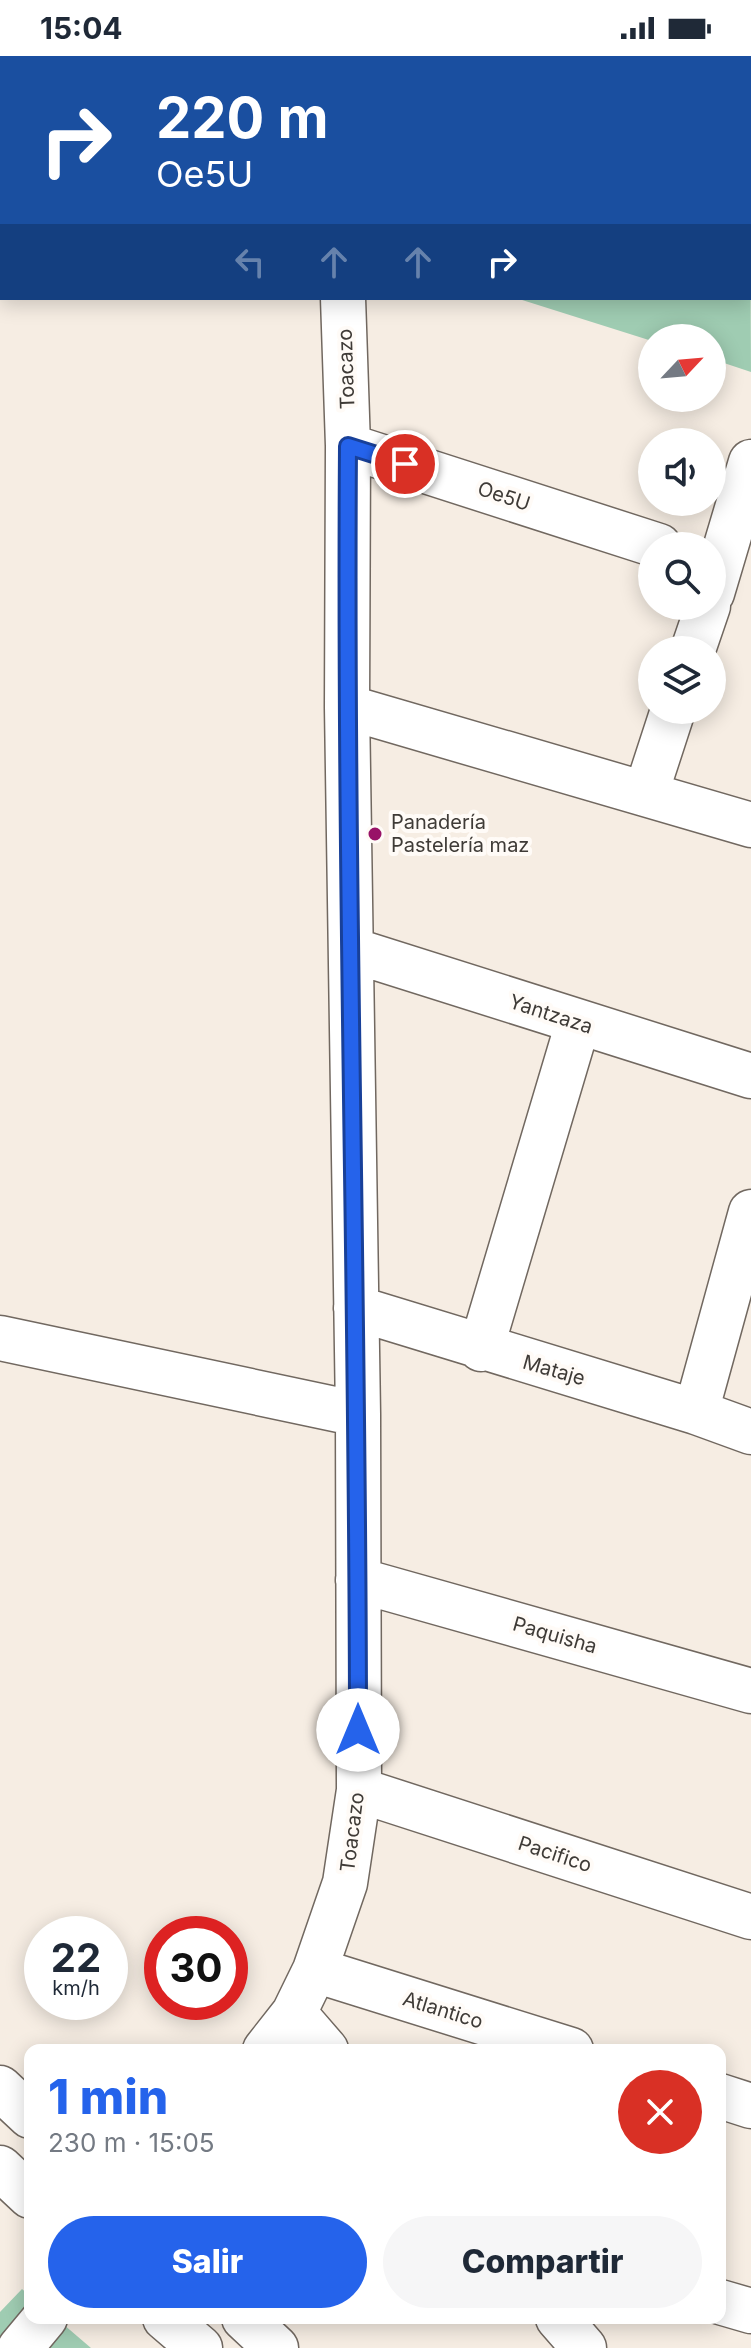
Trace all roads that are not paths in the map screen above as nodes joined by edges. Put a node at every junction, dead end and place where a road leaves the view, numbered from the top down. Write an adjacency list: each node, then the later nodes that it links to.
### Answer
1 (343, 300): 2 (street, Toacazo)
2 (348, 446): 4 (street, Oe5U); 6 (street, Toacazo)
3 (751, 462): 5 (street)
4 (638, 539)
5 (726, 541)
6 (347, 707): 8 (street); 10 (street, Toacazo)
7 (668, 724): 8 (street)
8 (646, 793): 9 (street)
9 (751, 825)
10 (352, 950): 11 (street, Yantzaza); 14 (street, Toacazo)
11 (578, 1023): 12 (street, Yantzaza); 16 (street)
12 (751, 1076)
13 (751, 1212): 17 (street)
14 (356, 1308): 16 (street, Mataje); 18 (street, Toacazo)
15 (0, 1338): 18 (street)
16 (481, 1349): 17 (street, Mataje)
17 (696, 1412): 19 (street, Mataje)
18 (358, 1414): 20 (street, Toacazo)
19 (751, 1432)
20 (358, 1580): 21 (street, Paquisha); 22 (street, Toacazo)
21 (751, 1691)
22 (359, 1790): 23 (street, Pacifico); 24 (street, Toacazo)
23 (751, 1917)
24 (315, 1970): 25 (street, Toacazo); 28 (street, Atlantico)
25 (294, 2013): 26 (street, Toacazo); 27 (street)
26 (270, 2044)
27 (321, 2044)
28 (552, 2044)
29 (0, 2088): 32 (street)
30 (726, 2098): 31 (street)
31 (751, 2106)
32 (24, 2110)
33 (0, 2168): 34 (street)
34 (24, 2190)
35 (726, 2304): 36 (street)
36 (751, 2311)
37 (40, 2324): 41 (street)
38 (172, 2324): 42 (street)
39 (250, 2324): 43 (street)
40 (563, 2324): 44 (street)
41 (20, 2348)
42 (200, 2348)
43 (276, 2348)
44 (584, 2348)

